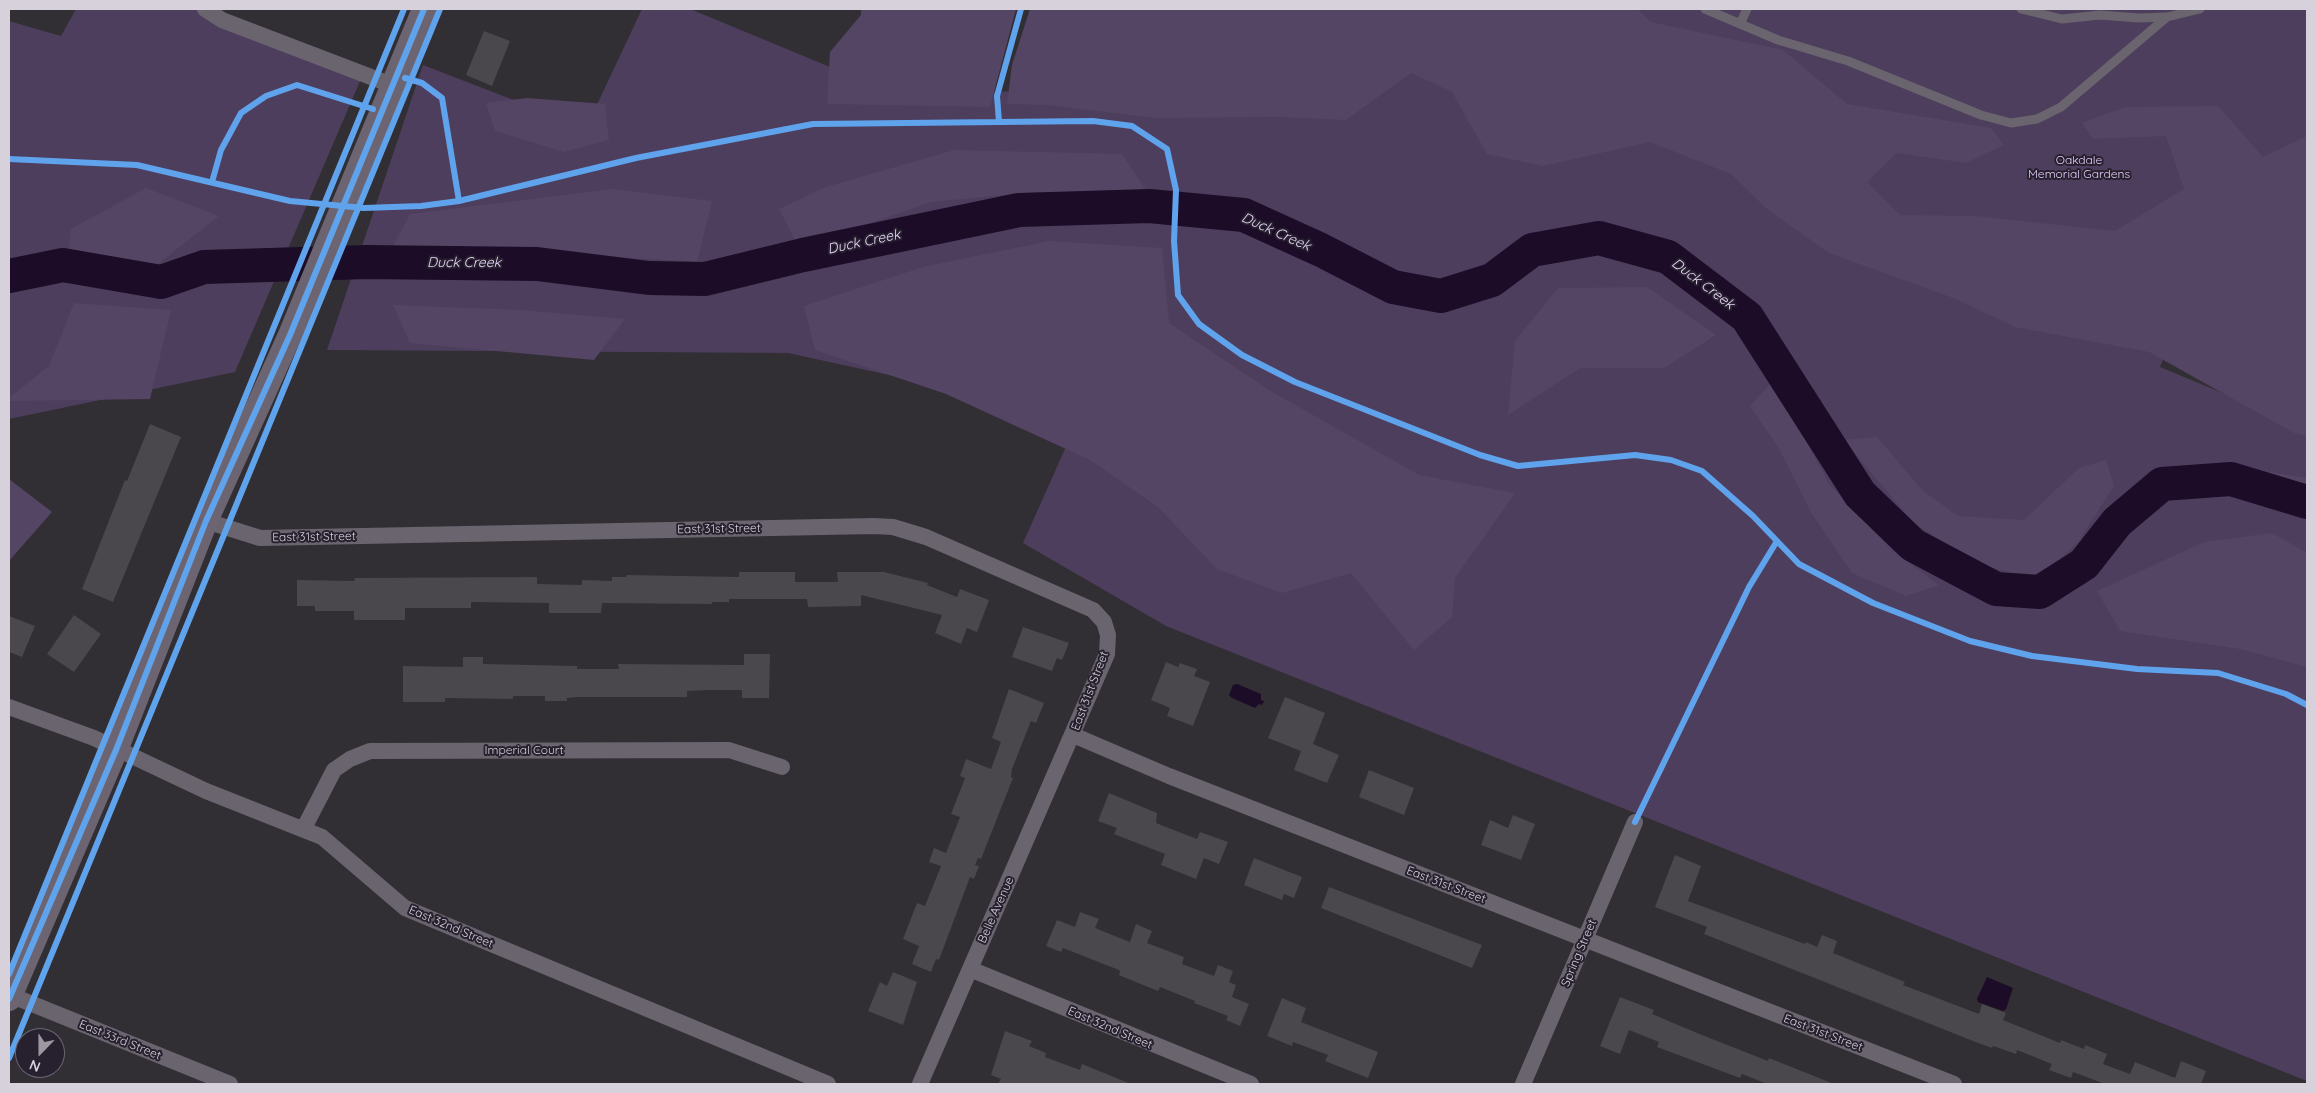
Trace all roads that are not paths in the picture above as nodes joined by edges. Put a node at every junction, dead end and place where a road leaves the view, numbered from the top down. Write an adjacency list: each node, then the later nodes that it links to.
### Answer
1 (205, 9): 10 (street)
2 (424, 9): 10 (street)
3 (1705, 9): 9 (lane)
4 (1747, 9): 9 (lane)
5 (2021, 9): 7 (lane)
6 (2200, 9): 8 (lane)
7 (2101, 12): 8 (lane)
8 (2167, 17): 9 (lane)
9 (1740, 24)
10 (392, 85): 11 (street)
11 (206, 521): 13 (street, East 31st Street); 14 (street)
12 (9, 707): 14 (street, East 32nd Street)
13 (1073, 735): 18 (street, East 31st Street); 19 (street, Belle Avenue)
14 (116, 750): 17 (street, East 32nd Street); 20 (street)
15 (782, 766): 17 (street, Imperial Court)
16 (1635, 822): 18 (street, Spring Street)
17 (304, 828): 22 (street, East 32nd Street)
18 (1585, 939): 25 (street, Spring Street); 26 (street, East 31st Street)
19 (970, 969): 23 (street, Belle Avenue); 24 (street, East 32nd Street)
20 (10, 997): 21 (street, East 33rd Street)
21 (230, 1084)
22 (828, 1084)
23 (920, 1084)
24 (1251, 1084)
25 (1524, 1084)
26 (1954, 1084)

